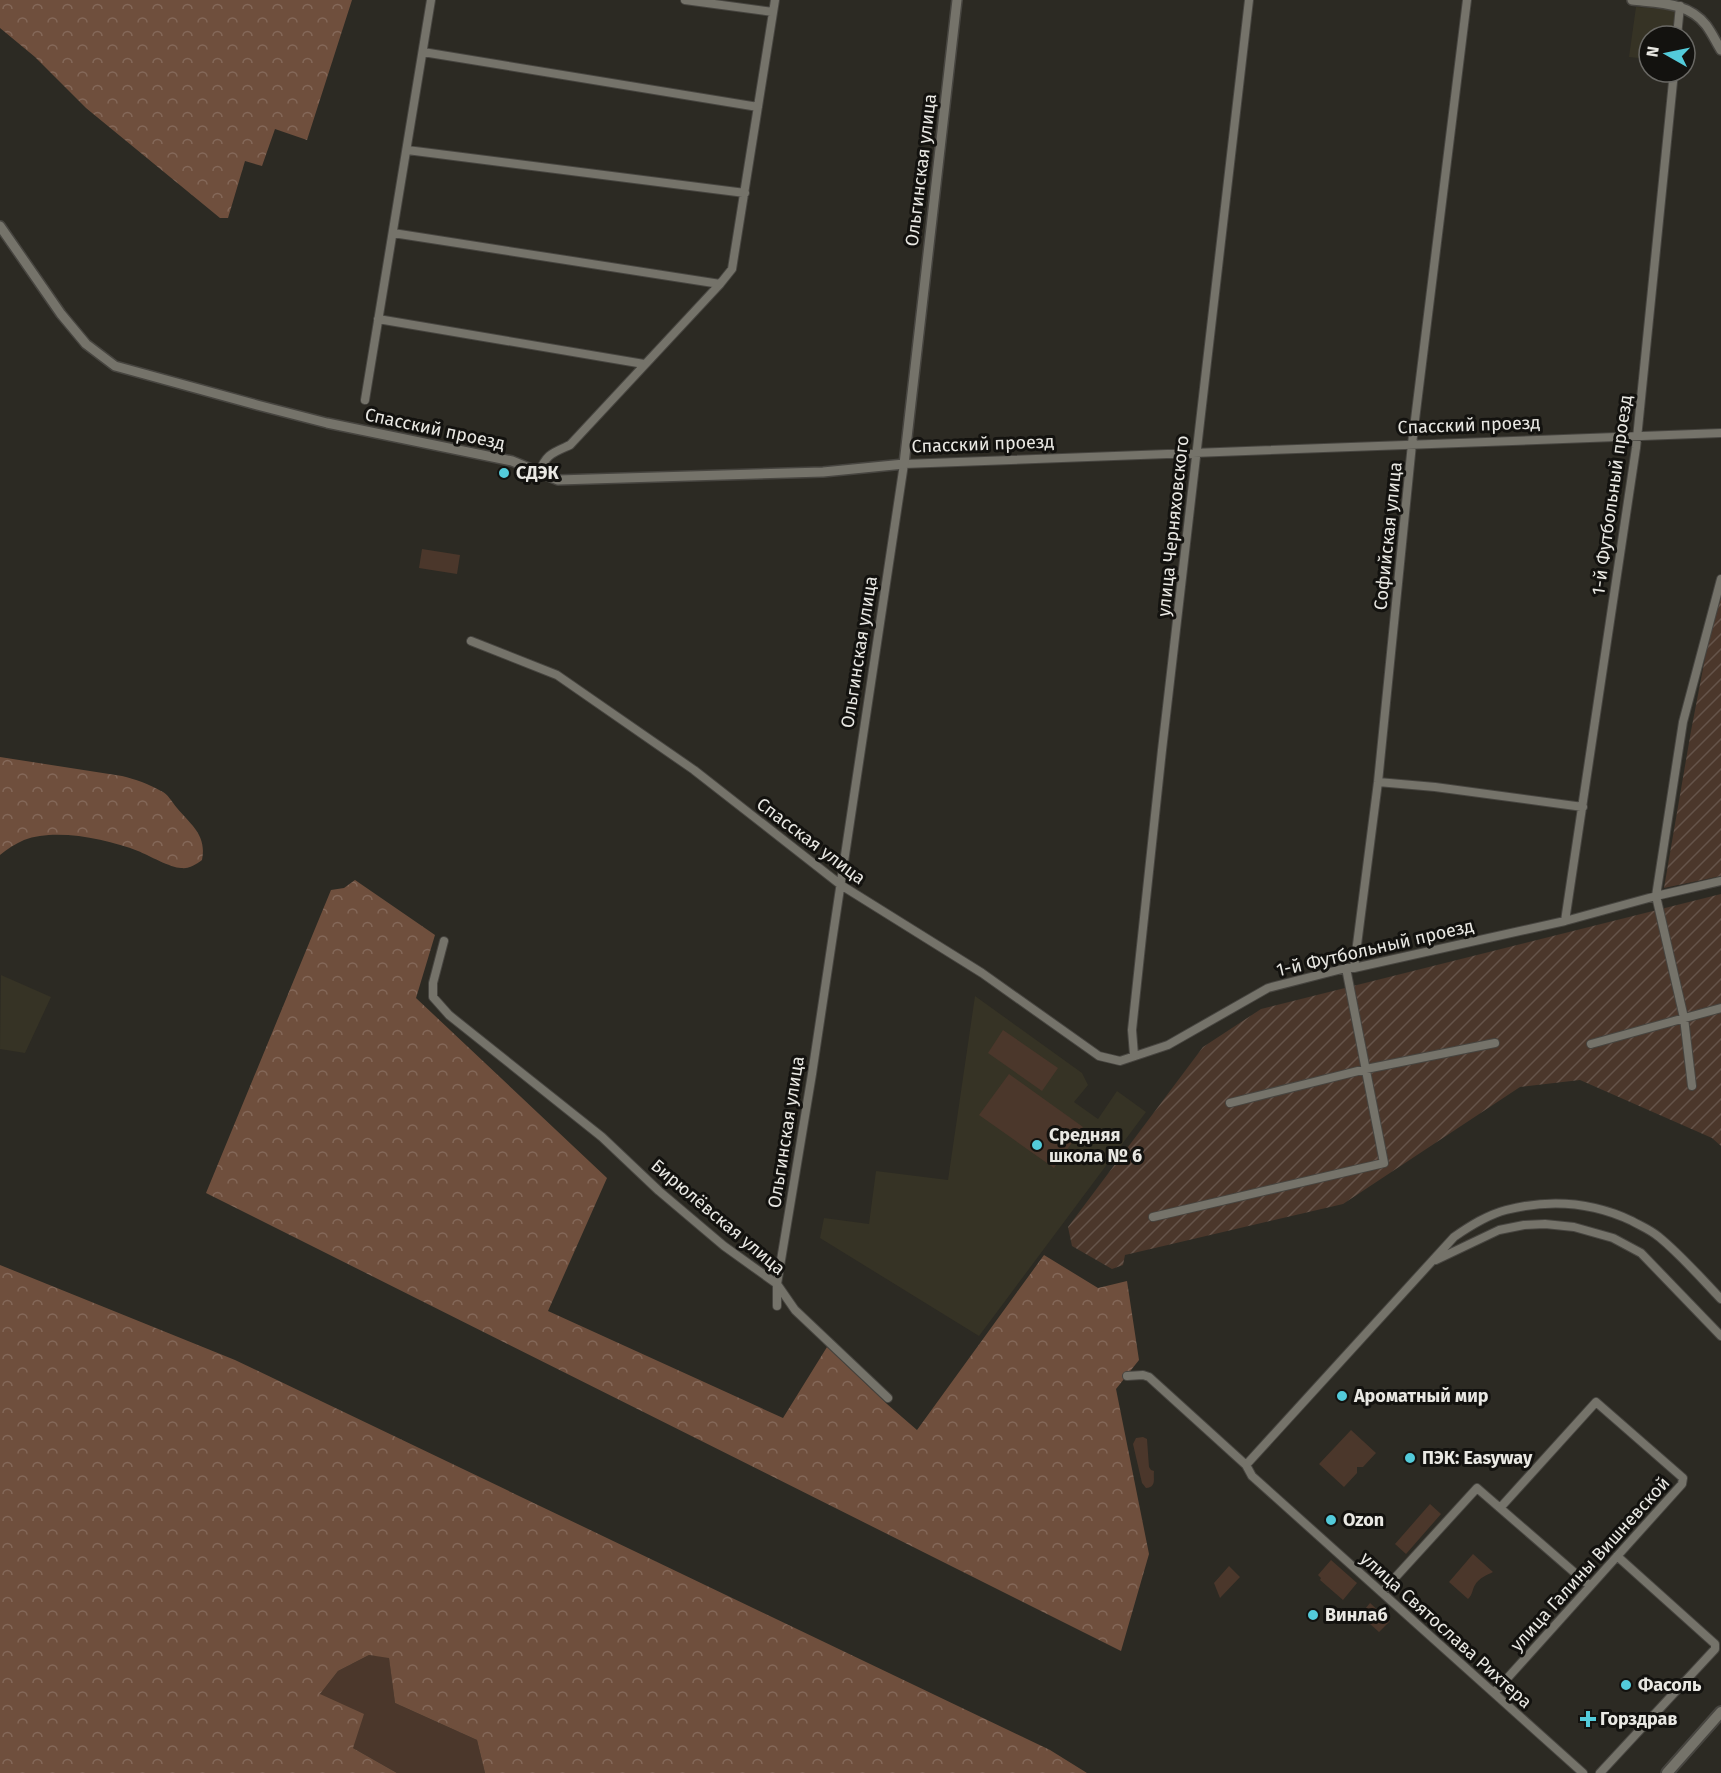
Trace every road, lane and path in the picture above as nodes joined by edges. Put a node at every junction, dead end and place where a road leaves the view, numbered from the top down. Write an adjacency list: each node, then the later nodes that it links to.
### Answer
1 (431, 0): 12 (street)
2 (685, 0): 9 (street)
3 (775, 0): 9 (street)
4 (957, 0): 27 (street, Ольгинская улица)
5 (1249, 0): 26 (street, улица Черняховского)
6 (1467, 0): 25 (street, Софийская улица)
7 (1632, 0): 8 (street)
8 (1680, 6): 10 (street); 11 (street)
9 (773, 12): 14 (street)
10 (1678, 24)
11 (1721, 50)
12 (423, 52): 14 (street); 15 (street)
13 (1673, 84): 24 (street, 1-й Футбольный проезд)
14 (758, 107): 16 (street)
15 (407, 150): 16 (street); 18 (street)
16 (744, 193): 19 (street)
17 (0, 226): 28 (street, Спасский проезд)
18 (393, 233): 19 (street); 20 (street)
19 (720, 284): 21 (street)
20 (378, 319): 21 (street); 22 (street)
21 (644, 364): 28 (street)
22 (365, 400)
23 (1721, 433): 24 (street, Спасский проезд)
24 (1637, 436): 25 (street, Спасский проезд); 32 (street, 1-й Футбольный проезд)
25 (1412, 444): 26 (street, Спасский проезд); 31 (street, Софийская улица)
26 (1196, 452): 27 (street, Спасский проезд); 43 (street, улица Черняховского)
27 (904, 464): 28 (street, Спасский проезд); 34 (street, Ольгинская улица)
28 (539, 473)
29 (1721, 579): 35 (street)
30 (471, 641): 34 (street, Спасская улица)
31 (1378, 782): 32 (street); 38 (street, Софийская улица)
32 (1583, 807): 36 (street, 1-й Футбольный проезд)
33 (1721, 881): 35 (street, 1-й Футбольный проезд)
34 (841, 885): 43 (street, Спасская улица); 49 (street, Ольгинская улица)
35 (1656, 896): 36 (street, 1-й Футбольный проезд); 40 (street)
36 (1565, 921): 38 (street, 1-й Футбольный проезд)
37 (444, 941): 49 (street, Бирюлёвская улица)
38 (1350, 968): 43 (street, 1-й Футбольный проезд); 44 (street, Софийская улица)
39 (1721, 1008): 40 (street)
40 (1684, 1018): 42 (street); 45 (street)
41 (1495, 1043): 44 (street)
42 (1591, 1044)
43 (1134, 1055)
44 (1366, 1069): 46 (street); 47 (street, Софийская улица)
45 (1692, 1086)
46 (1230, 1103)
47 (1153, 1217)
48 (1430, 1264): 50 (street); 52 (street); 55 (street)
49 (777, 1284): 51 (street, Ольгинская улица); 54 (street, Бирюлёвская улица)
50 (1721, 1299)
51 (777, 1306)
52 (1721, 1336)
53 (1127, 1376): 55 (street, улица Святослава Рихтера)
54 (888, 1398)
55 (1246, 1465): 59 (street, улица Святослава Рихтера)
56 (1500, 1508): 57 (street, улица Галины Вишневской); 58 (street); 59 (street)
57 (1617, 1556): 58 (street, улица Галины Вишневской); 61 (street)
58 (1590, 1587): 62 (street, улица Галины Вишневской)
59 (1382, 1592): 62 (street, улица Святослава Рихтера)
60 (1721, 1636): 61 (street)
61 (1715, 1644): 65 (street)
62 (1494, 1693): 64 (street, улица Святослава Рихтера)
63 (1721, 1712): 66 (main road)
64 (1583, 1773)
65 (1600, 1773)
66 (1667, 1773)

